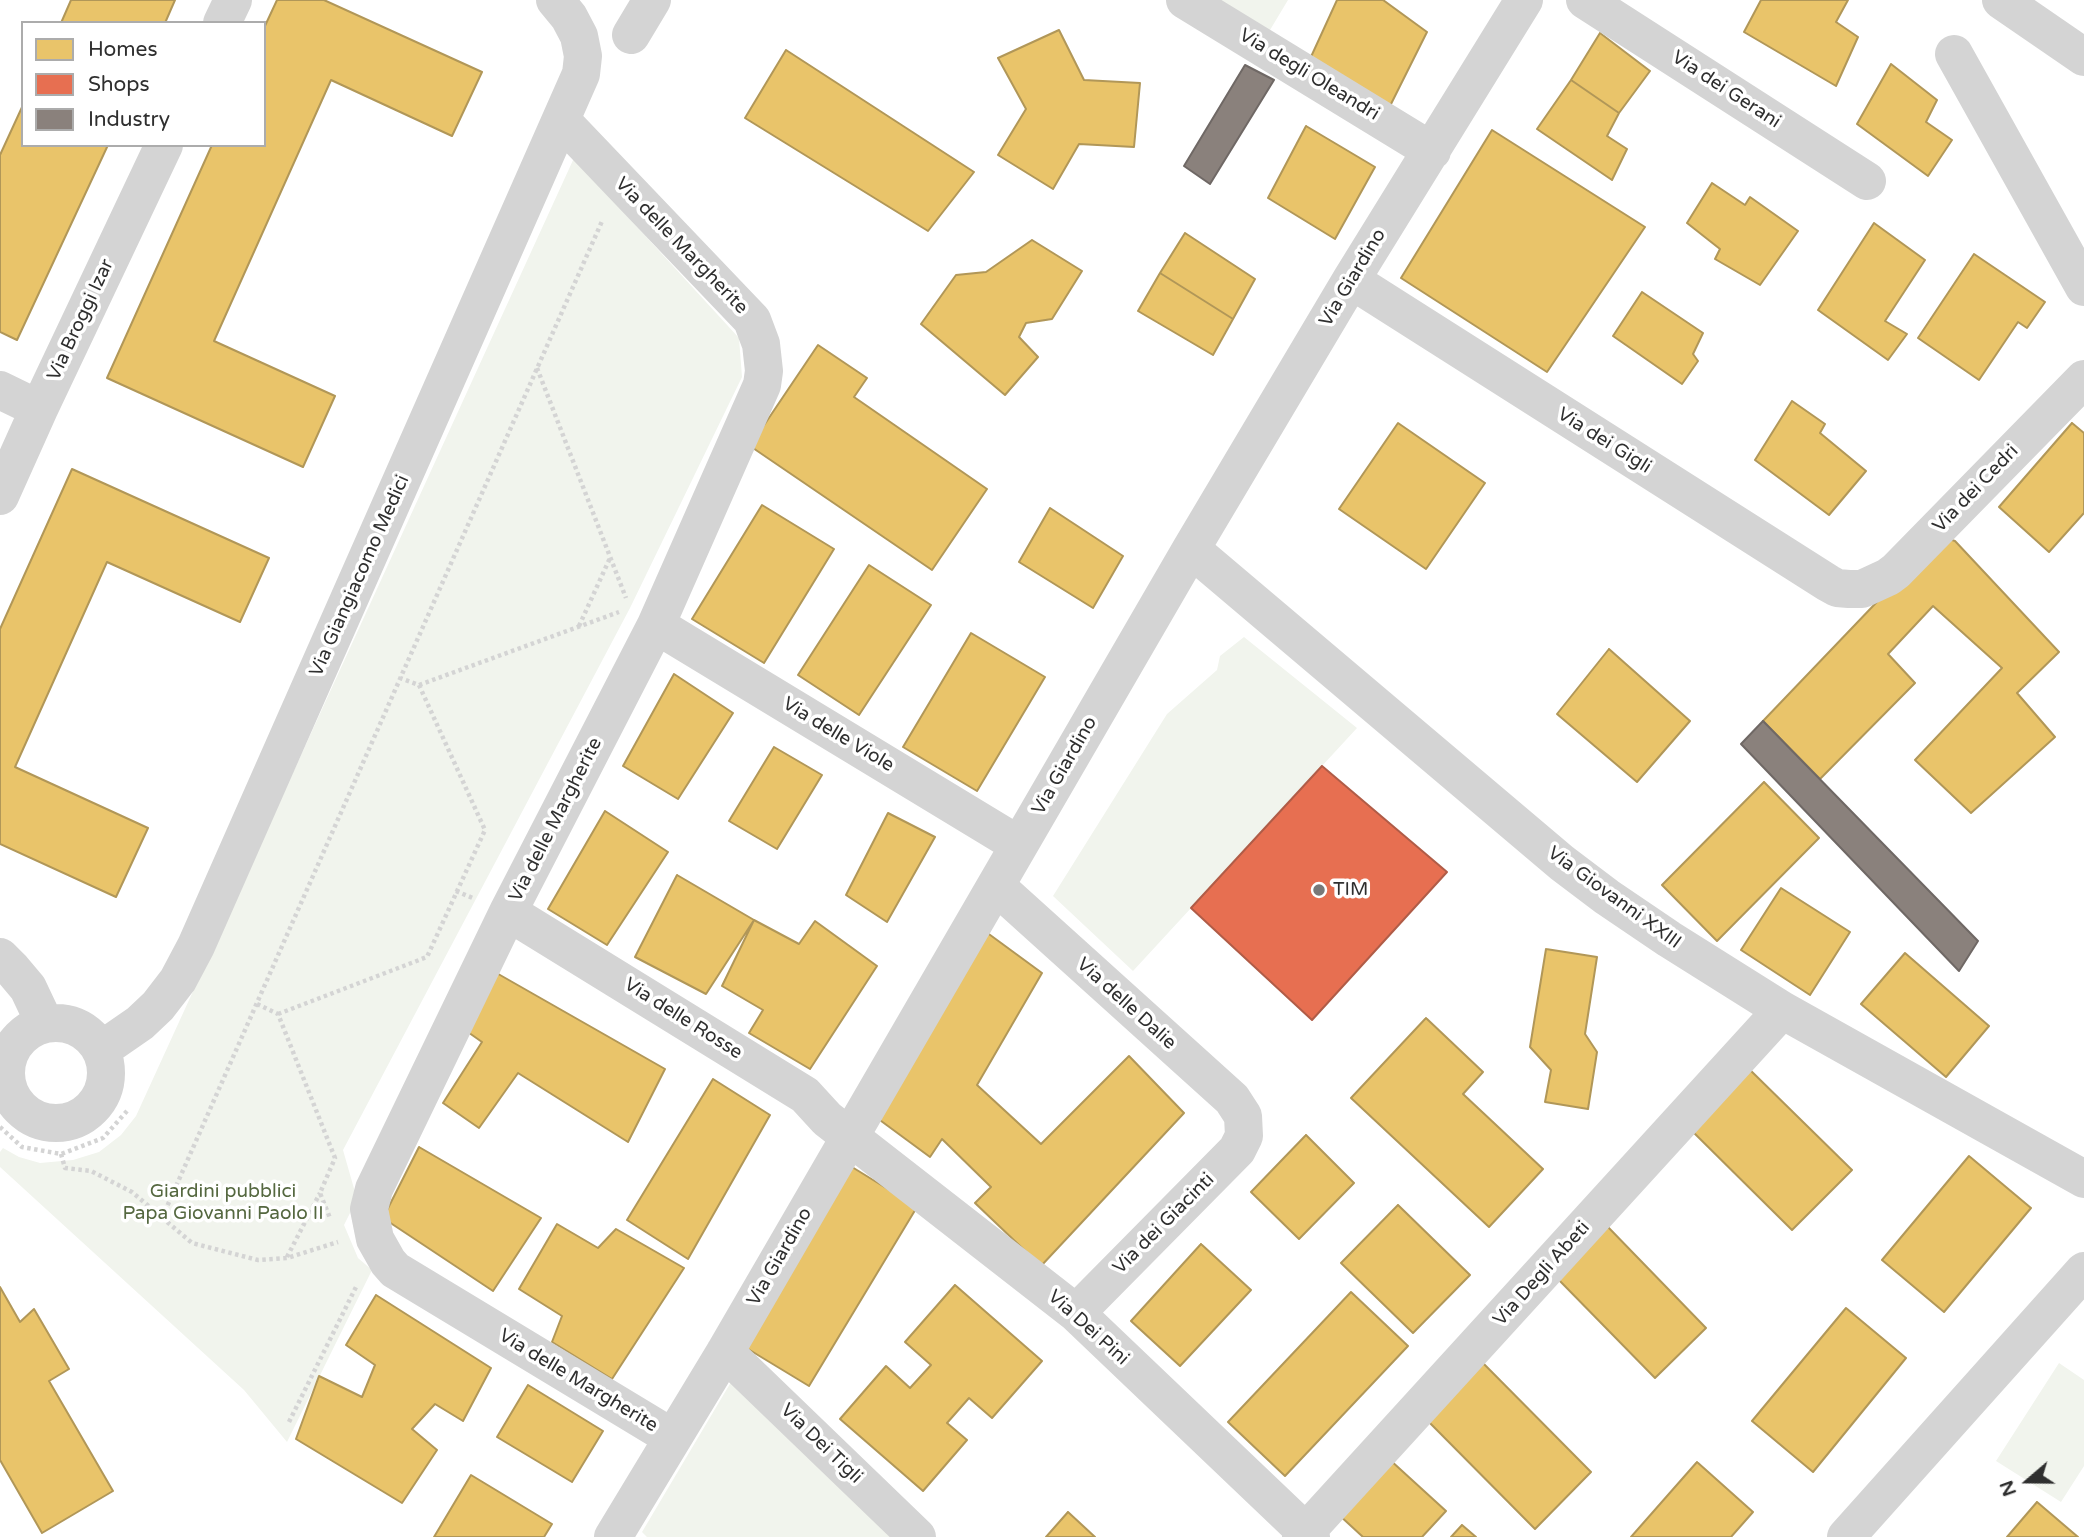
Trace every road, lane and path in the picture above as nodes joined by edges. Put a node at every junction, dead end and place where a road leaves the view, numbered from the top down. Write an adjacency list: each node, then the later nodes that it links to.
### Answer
1 (233, 0): 8 (street)
2 (555, 0): 12 (street, Via Giangiacomo Medici)
3 (652, 0): 9 (street)
4 (1185, 0): 14 (street, Via degli Oleandri)
5 (1524, 0): 14 (street, Via Giardino)
6 (1585, 0): 15 (street, Via dei Gerani)
7 (2001, 0): 11 (street)
8 (223, 21)
9 (631, 34)
10 (1954, 54): 18 (street)
11 (2084, 57)
12 (561, 120): 27 (street, Via delle Margherite); 39 (street, Via Giangiacomo Medici)
13 (163, 147): 22 (street, Via Broggi Izar)
14 (1432, 151): 17 (street, Via Giardino)
15 (1867, 181)
16 (607, 210): 19 (path)
17 (1351, 280): 24 (street, Via Giardino); 26 (street, Via dei Gigli)
18 (2084, 287)
19 (537, 368): 25 (path); 29 (path)
20 (2084, 379): 26 (street, Via dei Cedri)
21 (0, 390): 22 (street)
22 (39, 409): 23 (street, Via Broggi Izar)
23 (0, 496)
24 (1191, 549): 31 (street, Via Giardino); 36 (street, Via Giovanni XXIII)
25 (611, 558): 28 (path); 28 (path)
26 (1862, 589)
27 (656, 625): 31 (street, Via delle Viole); 33 (street, Via delle Margherite)
28 (579, 627): 30 (path)
29 (400, 678): 30 (path); 35 (path)
30 (419, 685): 37 (path)
31 (1019, 845): 32 (street, Via Giardino)
32 (996, 886): 43 (street, Via delle Dalie); 44 (street, Via Giardino)
33 (508, 912): 44 (street, Via delle Rosse); 57 (street, Via delle Margherite)
34 (0, 957): 38 (street)
35 (257, 1004): 37 (path); 48 (path)
36 (1782, 1010): 46 (street, Via Giovanni XXIII); 58 (street, Via Degli Abeti)
37 (278, 1014): 47 (path)
38 (45, 1024): 39 (street); 40 (street)
39 (101, 1050): 40 (street)
40 (3, 1070)
41 (127, 1111): 45 (path)
42 (0, 1127): 45 (path)
43 (1245, 1129): 54 (street, Via dei Giacinti)
44 (850, 1135): 54 (street, Via Dei Pini); 55 (street, Via Giardino)
45 (61, 1154): 48 (path)
46 (2084, 1179)
47 (320, 1193): 49 (path); 51 (path)
48 (162, 1217): 51 (path)
49 (339, 1242): 50 (path); 51 (path)
50 (342, 1253)
51 (287, 1258)
52 (2084, 1271): 61 (street)
53 (363, 1273): 56 (path)
54 (1076, 1313): 58 (street, Via Dei Pini)
55 (725, 1352): 57 (street, Via Giardino); 60 (street, Via Dei Tigli)
56 (289, 1422)
57 (673, 1438): 59 (street, Via Giardino)
58 (1306, 1535)
59 (613, 1537)
60 (917, 1537)
61 (1846, 1537)

